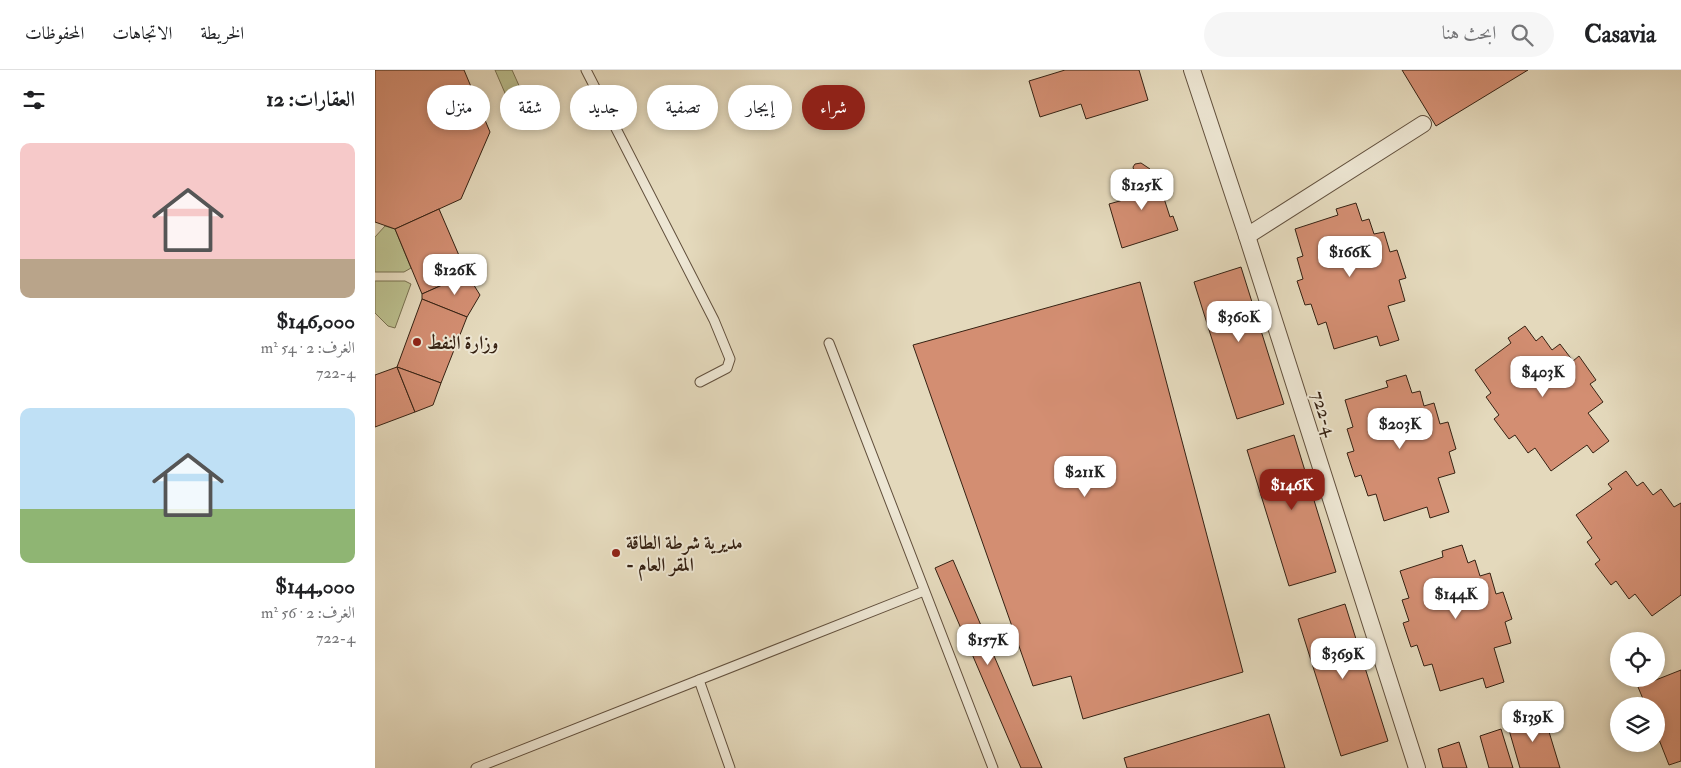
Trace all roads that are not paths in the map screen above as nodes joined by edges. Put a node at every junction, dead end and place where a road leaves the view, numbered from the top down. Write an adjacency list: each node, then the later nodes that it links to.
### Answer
1 (586, 70): 6 (lane)
2 (1192, 70): 4 (street, 722-4)
3 (1423, 124): 4 (street)
4 (1247, 236): 12 (street, 722-4)
5 (829, 343): 7 (lane)
6 (700, 382)
7 (924, 591): 8 (lane); 11 (lane)
8 (699, 680): 9 (lane); 10 (lane)
9 (476, 768)
10 (730, 768)
11 (993, 768)
12 (1417, 768)

